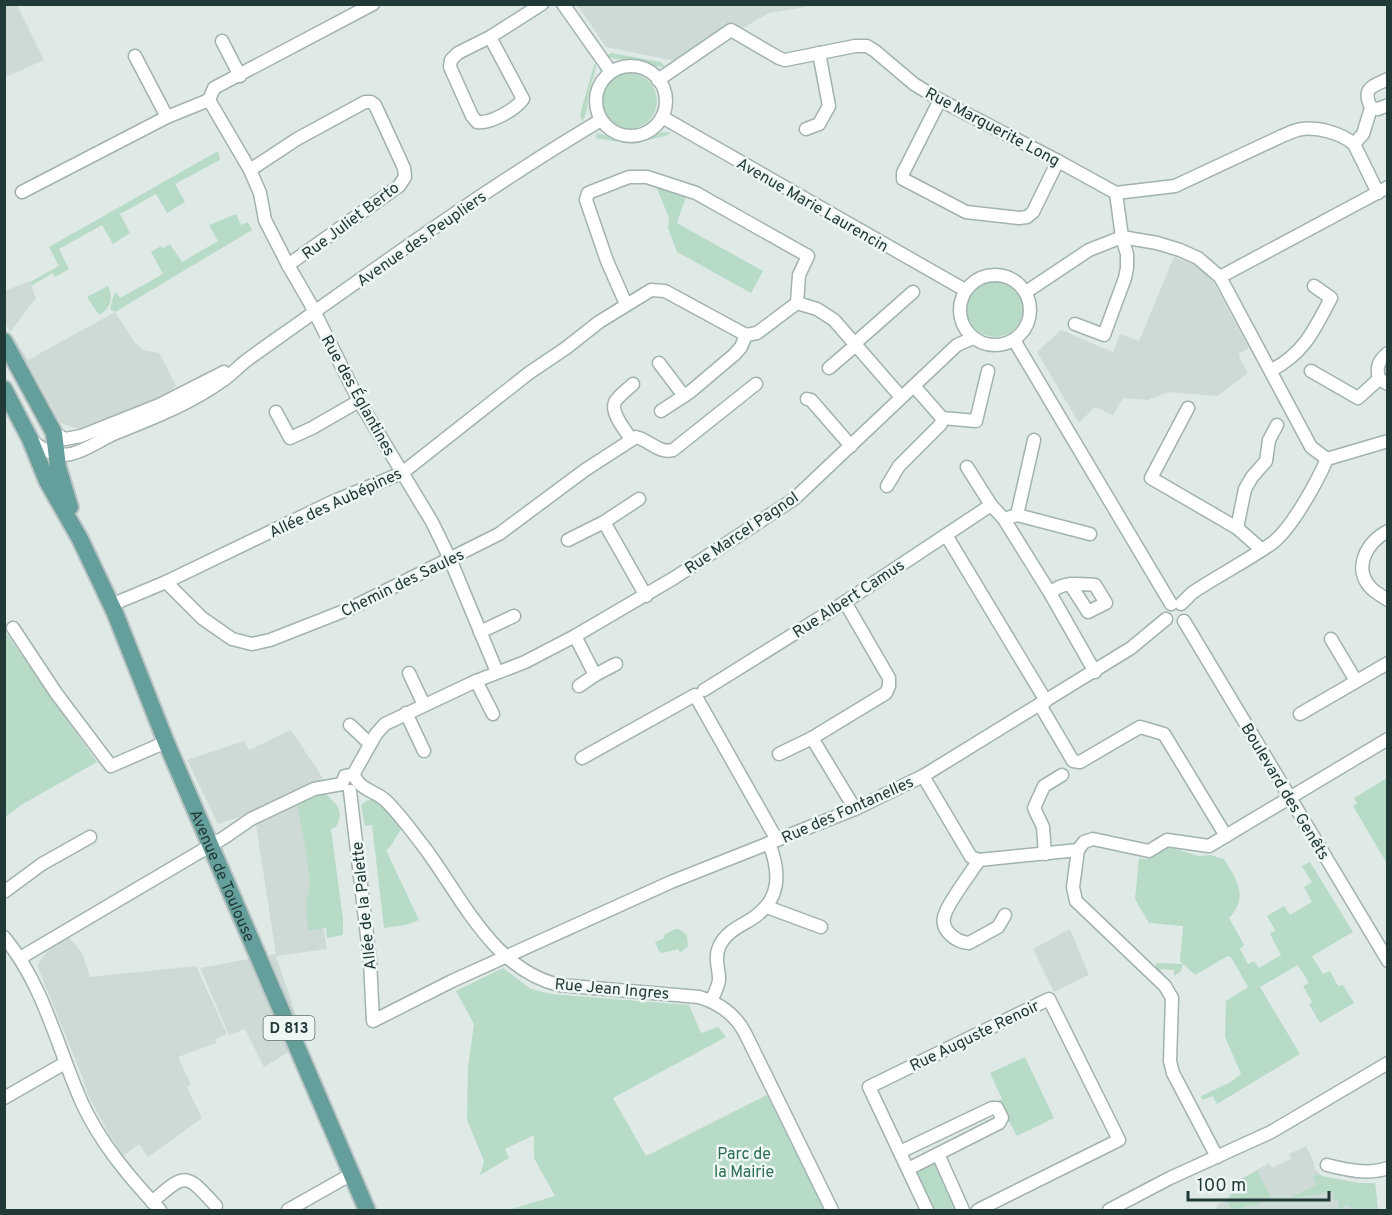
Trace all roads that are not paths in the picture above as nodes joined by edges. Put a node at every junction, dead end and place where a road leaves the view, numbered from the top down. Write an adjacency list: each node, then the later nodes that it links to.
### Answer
1 (373, 4): 9 (street)
2 (543, 4): 4 (street)
3 (563, 4): 8 (street)
4 (490, 36): 4 (street)
5 (222, 41): 9 (street)
6 (819, 53): 11 (street, Rue Marguerite Long); 13 (street, Rue Marguerite Long); 19 (street)
7 (135, 56): 16 (street)
8 (611, 72): 11 (street); 18 (street)
9 (240, 76): 12 (street)
10 (1388, 79): 15 (street)
11 (658, 80): 17 (street)
12 (209, 100): 16 (street); 22 (street, Rue des Églantines)
13 (940, 100): 21 (street, Rue Marguerite Long); 21 (street)
14 (1388, 105): 15 (street)
15 (1371, 108): 20 (street)
16 (167, 117): 24 (street)
17 (662, 117): 18 (street); 30 (street, Avenue Marie Laurencin)
18 (601, 120): 35 (street, Avenue des Peupliers)
19 (806, 129)
20 (1354, 144): 23 (street); 25 (street)
21 (1058, 161): 25 (street, Rue Marguerite Long)
22 (250, 170): 27 (street, Rue des Églantines); 27 (street, Rue Juliet Berto)
23 (1383, 190): 28 (street)
24 (22, 192)
25 (1116, 193): 26 (street)
26 (1122, 237): 28 (street); 32 (street); 36 (street)
27 (288, 266): 35 (street, Rue des Églantines)
28 (1220, 277): 46 (street)
29 (1314, 286): 46 (street)
30 (965, 290): 32 (street); 38 (street)
31 (913, 292): 41 (street)
32 (1026, 292): 39 (street)
33 (797, 303): 34 (street); 37 (street); 41 (street)
34 (626, 304): 37 (street, Allée des Aubépines); 70 (street, Allée des Aubépines)
35 (314, 312): 43 (street, Avenue des Peupliers); 57 (street, Rue des Églantines)
36 (1074, 324)
37 (746, 335): 54 (street)
38 (973, 338): 39 (street); 52 (street, Rue Marcel Pagnol)
39 (1014, 340): 90 (street)
40 (4, 341): 67 (main road, Avenue de Toulouse / D 813)
41 (855, 345): 45 (street); 55 (street)
42 (1388, 353): 49 (street)
43 (244, 362): 67 (street, Avenue des Peupliers); 67 (street, Avenue des Peupliers)
44 (659, 363): 54 (street)
45 (829, 368)
46 (1272, 370): 68 (street)
47 (988, 371): 61 (street)
48 (1311, 371): 49 (street)
49 (1383, 381)
50 (633, 384): 63 (street)
51 (756, 384): 63 (street)
52 (914, 386): 55 (street, Rue Marcel Pagnol); 61 (street)
53 (4, 389): 67 (main road, Avenue de Toulouse / D 813)
54 (684, 396): 59 (street)
55 (901, 397): 66 (street, Rue Marcel Pagnol)
56 (807, 399): 66 (street)
57 (358, 401): 60 (street); 70 (street, Rue des Églantines)
58 (1188, 408): 77 (street)
59 (661, 411)
60 (276, 412)
61 (942, 418): 71 (street)
62 (1277, 425): 77 (street)
63 (631, 439): 83 (street, Chemin des Saules)
64 (1034, 440): 74 (street)
65 (1388, 441): 68 (street)
66 (851, 446): 87 (street, Rue Marcel Pagnol)
67 (53, 447): 91 (main road, Avenue de Toulouse / D 813)
68 (1327, 459): 82 (street)
69 (967, 467): 73 (street)
70 (402, 473): 83 (street, Rue des Églantines); 84 (street, Allée des Aubépines)
71 (888, 486)
72 (639, 498): 76 (street)
73 (991, 505): 75 (street); 80 (street, Rue Albert Camus)
74 (1017, 515): 75 (street); 79 (street)
75 (1004, 519): 86 (street)
76 (604, 522): 81 (street); 87 (street)
77 (1237, 528): 82 (street)
78 (1388, 531): 88 (street)
79 (1090, 534)
80 (946, 535): 89 (street, Rue Albert Camus); 109 (street)
81 (568, 540)
82 (1261, 549): 90 (street)
83 (450, 559): 84 (street, Chemin des Saules); 96 (street, Rue des Églantines)
84 (165, 582): 91 (street, Allée des Aubépines)
85 (1070, 584): 86 (street)
86 (1050, 593): 102 (street)
87 (646, 596): 97 (street, Rue Marcel Pagnol)
88 (1388, 600)
89 (845, 602): 108 (street, Rue Albert Camus); 115 (street)
90 (1176, 604): 93 (street); 94 (street)
91 (111, 605): 117 (main road, Avenue de Toulouse / D 813)
92 (514, 616): 96 (street)
93 (1166, 619): 94 (street); 102 (street, Rue des Fontanelles)
94 (1184, 621): 125 (street, Boulevard des Genêts)
95 (14, 628): 117 (street)
96 (480, 632): 101 (street, Rue des Églantines)
97 (575, 636): 101 (street, Rue Marcel Pagnol); 104 (street)
98 (1331, 639): 106 (street)
99 (1388, 663): 106 (street)
100 (616, 664): 104 (street)
101 (497, 672): 105 (street, Rue Marcel Pagnol)
102 (1095, 672): 109 (street, Rue des Fontanelles)
103 (409, 673): 110 (street)
104 (595, 675): 107 (street)
105 (476, 681): 110 (street, Rue Marcel Pagnol); 112 (street)
106 (1356, 681): 113 (street)
107 (579, 686)
108 (704, 690)
109 (1043, 703): 123 (street, Rue des Fontanelles); 127 (street)
110 (424, 705): 111 (street, Rue Marcel Pagnol)
111 (406, 713): 118 (street, Rue Marcel Pagnol); 119 (street)
112 (494, 714)
113 (1299, 714)
114 (350, 725): 118 (street)
115 (812, 738): 120 (street); 126 (street)
116 (1388, 739): 125 (street)
117 (166, 742): 129 (main road, Avenue de Toulouse / D 813)
118 (370, 744): 124 (street, Rue Marcel Pagnol)
119 (424, 751)
120 (779, 754)
121 (582, 758): 130 (street)
122 (1062, 775): 132 (street)
123 (923, 776): 126 (street, Rue des Fontanelles); 133 (street)
124 (351, 783): 129 (street); 139 (street, Rue Jean Ingres); 143 (street, Allée de la Palette)
125 (1289, 798): 127 (street); 141 (street, Boulevard des Genêts)
126 (855, 809): 130 (street, Rue des Fontanelles)
127 (1226, 836): 131 (street)
128 (90, 837): 134 (street)
129 (209, 841): 140 (street); 153 (main road, Avenue de Toulouse / D 813)
130 (773, 842): 135 (street); 139 (street, Rue des Fontanelles)
131 (1078, 850): 132 (street); 149 (street)
132 (1045, 854): 133 (street)
133 (979, 860): 136 (street)
134 (4, 892)
135 (767, 907): 137 (street); 142 (street)
136 (1005, 915)
137 (821, 927)
138 (4, 937): 140 (street)
139 (505, 957): 142 (street, Rue Jean Ingres); 143 (street, Rue des Fontanelles)
140 (20, 958): 144 (street)
141 (1388, 961)
142 (711, 1001): 158 (street, Rue Jean Ingres)
143 (373, 1021)
144 (65, 1062): 146 (street); 154 (street)
145 (1388, 1064): 149 (street)
146 (4, 1098)
147 (900, 1152): 148 (street); 152 (street, Rue Auguste Renoir); 161 (street, Rue Auguste Renoir)
148 (938, 1154): 152 (street); 160 (street)
149 (1217, 1157): 162 (street)
150 (1327, 1165): 151 (street)
151 (1388, 1168)
152 (908, 1169): 159 (street, Rue Auguste Renoir)
153 (350, 1175): 156 (street); 157 (main road, Avenue de Toulouse / D 813)
154 (156, 1206): 155 (street)
155 (216, 1206)
156 (288, 1210)
157 (367, 1210)
158 (832, 1210)
159 (927, 1210)
160 (963, 1210)
161 (978, 1210)
162 (1109, 1210)

